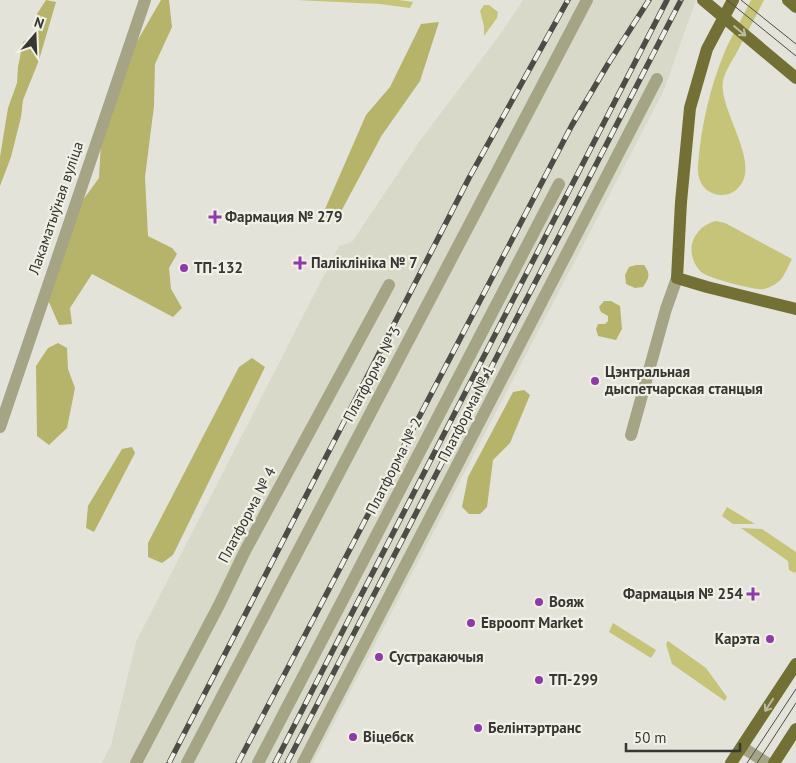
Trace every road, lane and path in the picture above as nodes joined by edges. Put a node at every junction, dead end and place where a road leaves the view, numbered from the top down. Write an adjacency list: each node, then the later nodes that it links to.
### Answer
1 (145, 0): 13 (street, Лакаматыўная вуліца)
2 (587, 0): 19 (street, Платформа № 3)
3 (702, 0): 7 (main road, one-way to 7, bridge)
4 (733, 0): 10 (main road)
5 (788, 0): 6 (main road)
6 (796, 7)
7 (796, 78)
8 (657, 80): 21 (street, Платформа № 1)
9 (559, 184): 20 (street, Платформа № 2)
10 (677, 278): 12 (main road); 14 (street)
11 (389, 284): 18 (street, Платформа № 4)
12 (796, 309)
13 (0, 427)
14 (631, 434)
15 (796, 664): 17 (main road, one-way to 17)
16 (796, 730): 24 (main road)
17 (742, 746): 22 (main road); 23 (street)
18 (136, 763)
19 (187, 763)
20 (258, 763)
21 (303, 763)
22 (731, 763)
23 (767, 763)
24 (774, 763)

